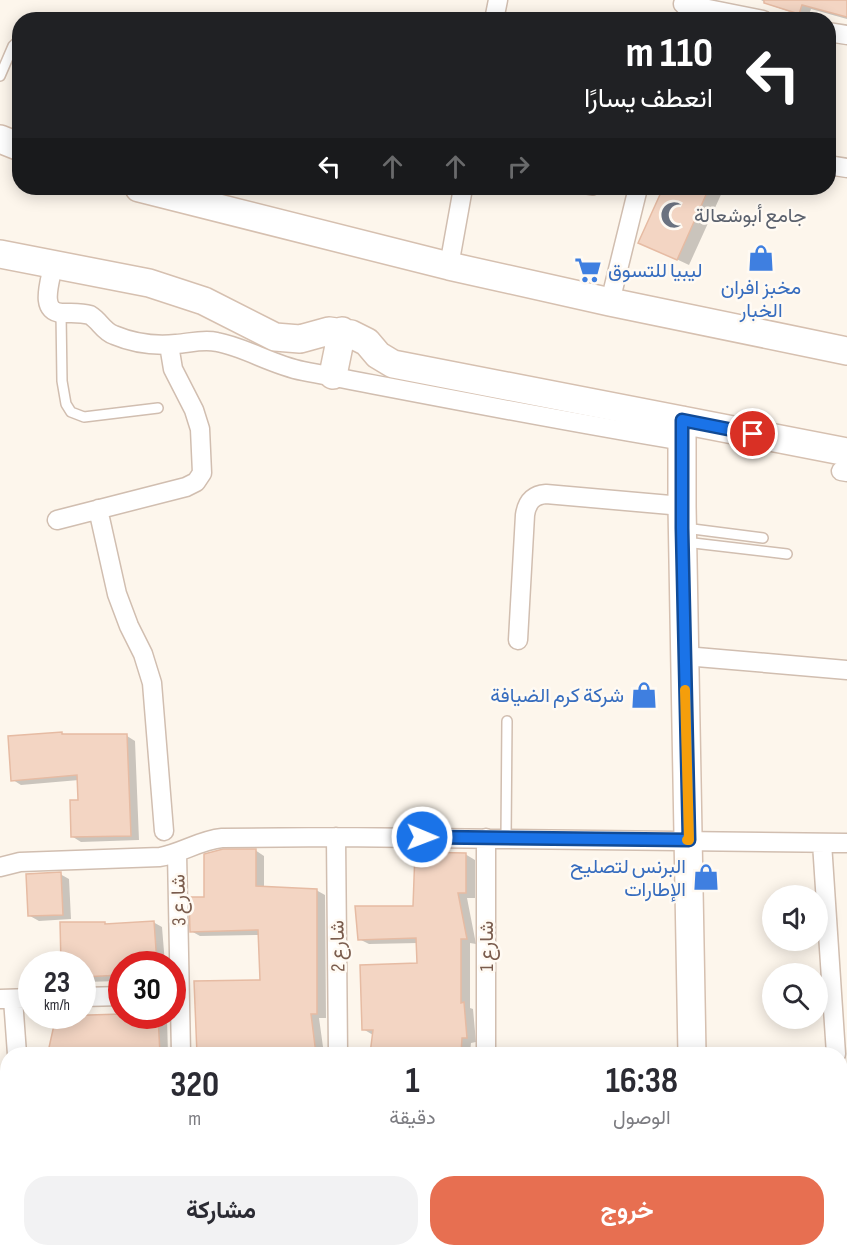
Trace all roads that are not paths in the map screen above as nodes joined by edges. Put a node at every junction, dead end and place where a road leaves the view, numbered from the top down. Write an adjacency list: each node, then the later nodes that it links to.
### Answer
1 (682, 8): 2 (street)
2 (709, 12)
3 (12, 48): 4 (lane)
4 (0, 76)
5 (182, 195): 10 (street)
6 (462, 195): 10 (street)
7 (636, 195): 11 (street)
8 (0, 254): 9 (street)
9 (53, 265): 12 (street); 13 (street)
10 (449, 266): 11 (street)
11 (610, 302): 15 (street)
12 (61, 313): 14 (street); 17 (lane)
13 (342, 331): 16 (street); 18 (street)
14 (169, 345): 16 (street); 20 (street)
15 (847, 351)
16 (333, 375): 18 (street)
17 (158, 408)
18 (682, 431): 19 (street); 22 (street)
19 (845, 465)
20 (98, 509): 21 (street); 29 (street)
21 (57, 520)
22 (682, 525): 23 (lane); 24 (lane); 25 (street); 26 (street)
23 (763, 538)
24 (787, 554)
25 (518, 640)
26 (685, 656): 27 (street); 33 (street)
27 (847, 670)
28 (507, 721): 32 (lane)
29 (164, 831)
30 (336, 837): 31 (street); 36 (street); 44 (street, شارع 2)
31 (486, 838): 32 (street); 45 (street, شارع 1)
32 (506, 838): 33 (street)
33 (689, 840): 34 (street); 46 (street)
34 (822, 843): 35 (street); 39 (street)
35 (847, 843)
36 (177, 853): 37 (street); 38 (street, شارع 3)
37 (0, 867)
38 (176, 951)
39 (839, 974): 47 (street)
40 (6, 999): 42 (street)
41 (179, 1029): 43 (street, شارع 3)
42 (16, 1047)
43 (180, 1047)
44 (338, 1047)
45 (486, 1047)
46 (693, 1047)
47 (836, 1047)

